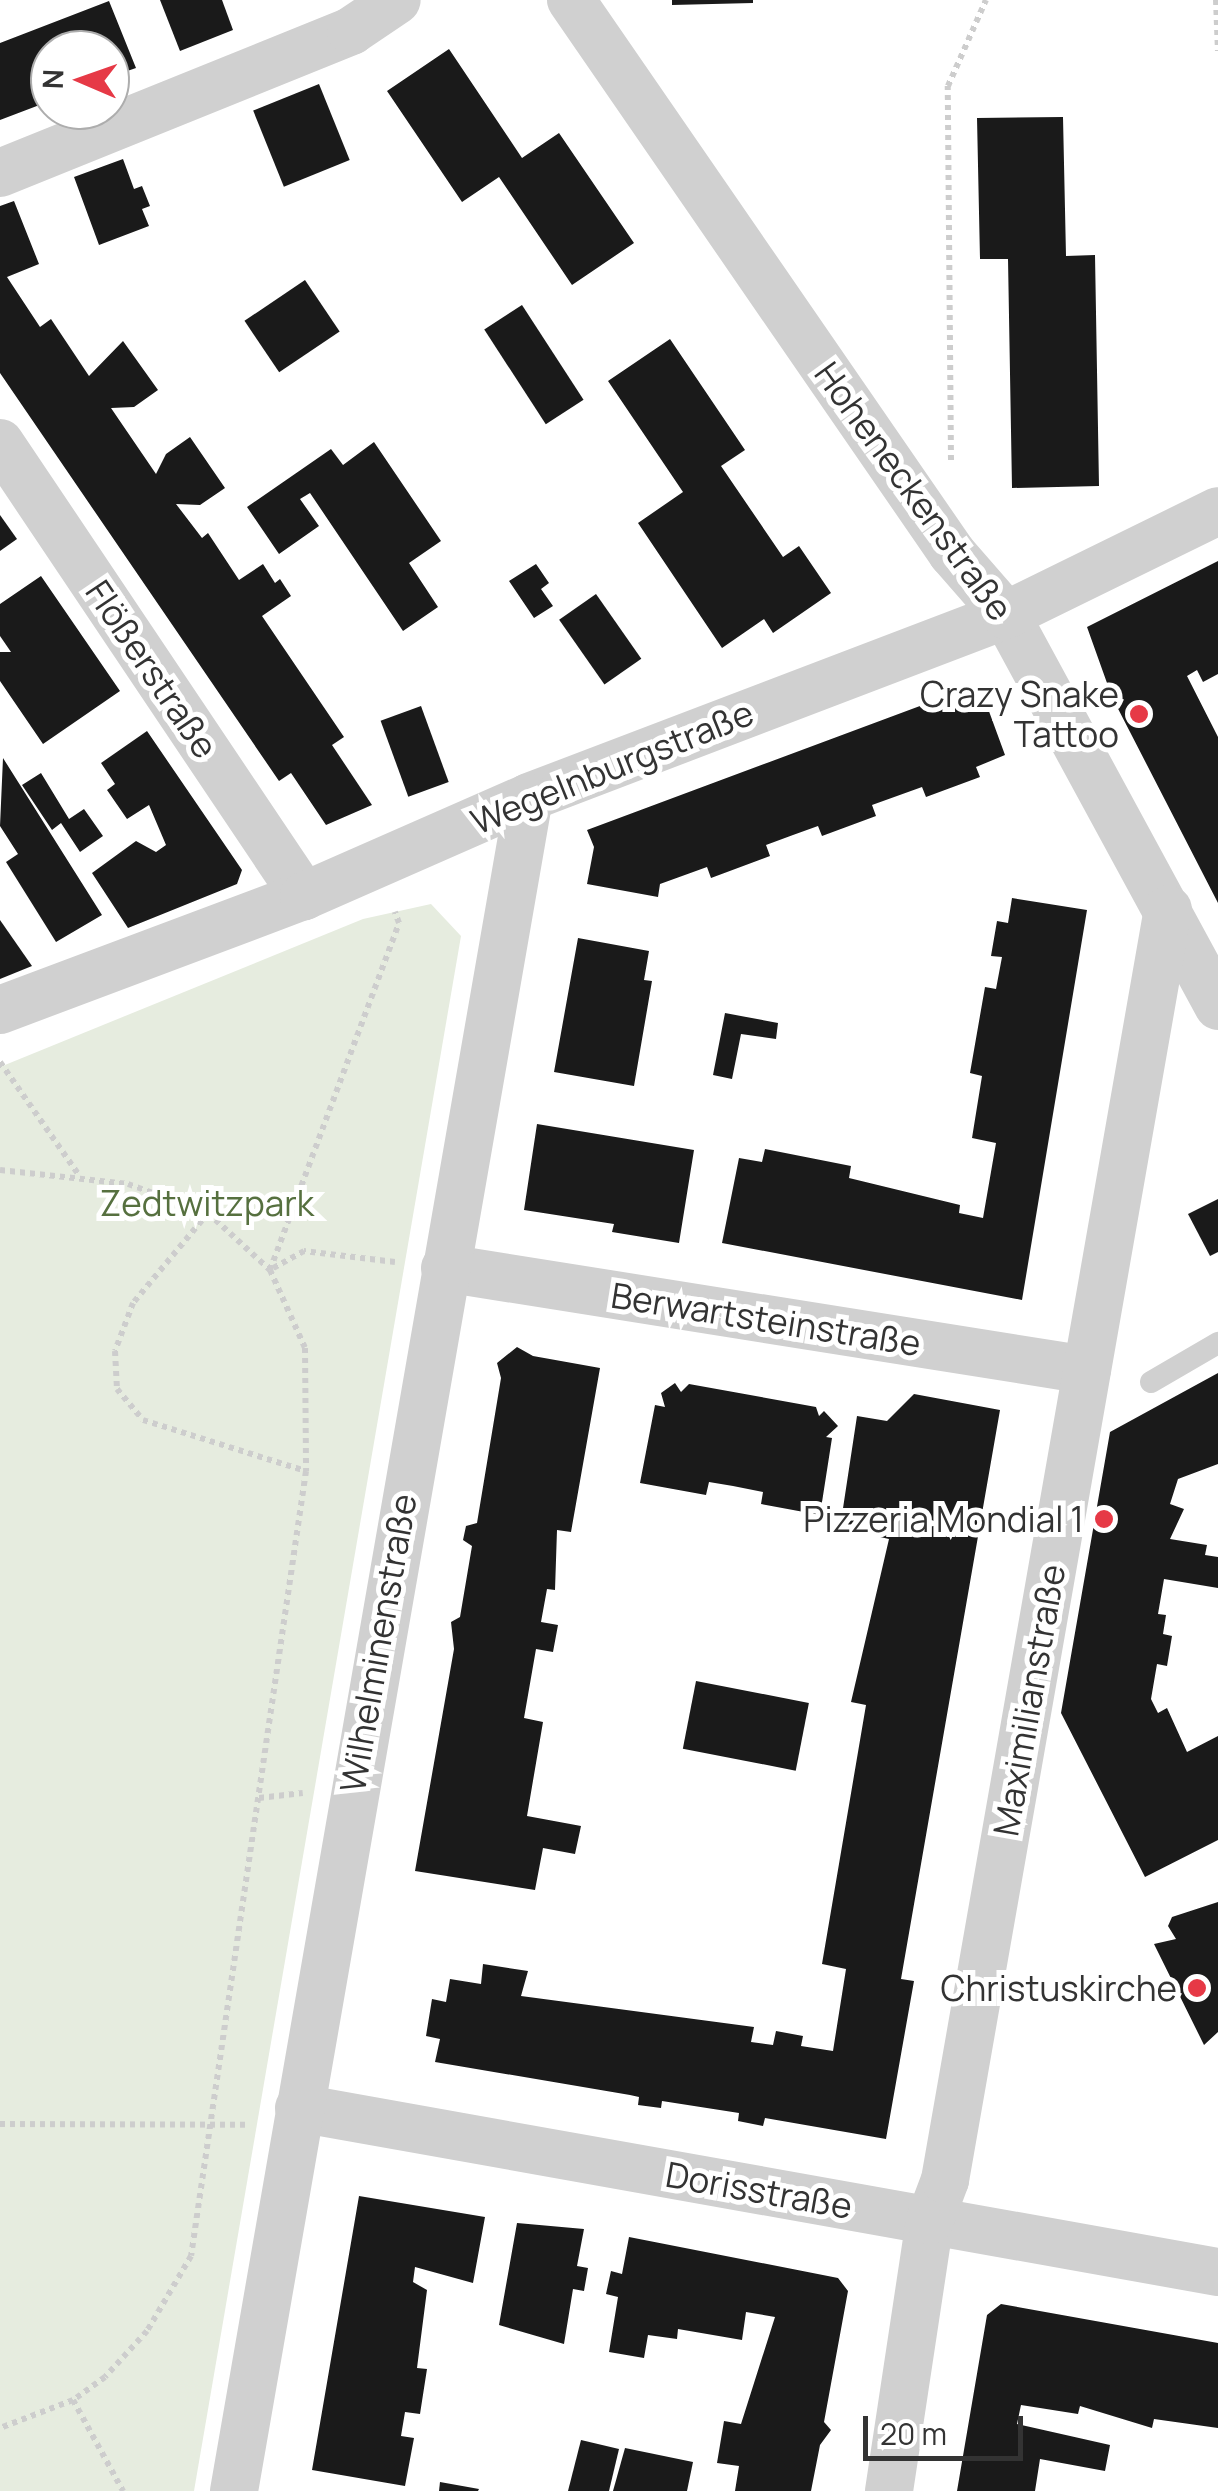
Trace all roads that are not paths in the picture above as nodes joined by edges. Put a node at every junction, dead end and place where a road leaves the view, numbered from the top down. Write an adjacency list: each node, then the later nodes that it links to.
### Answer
1 (397, 0): 3 (street)
2 (571, 0): 6 (street, Hoheneckenstraße)
3 (0, 173)
4 (0, 443): 8 (street, Flößerstraße)
5 (1218, 511): 6 (street, Wegelnburgstraße)
6 (1006, 615): 7 (street, Wegelnburgstraße); 9 (street, Hoheneckenstraße)
7 (528, 797): 8 (street, Wegelnburgstraße); 12 (street, Wilhelminenstraße)
8 (304, 896): 11 (street, Wegelnburgstraße)
9 (1168, 908): 10 (street, Hoheneckenstraße); 14 (street, Maximilianstraße)
10 (1218, 1006)
11 (0, 1010)
12 (445, 1268): 14 (street, Berwartsteinstraße); 16 (street, Wilhelminenstraße)
13 (1218, 1343): 15 (lane)
14 (1087, 1370): 17 (street, Maximilianstraße)
15 (1151, 1382)
16 (299, 2115): 17 (street, Dorisstraße); 19 (street, Wilhelminenstraße)
17 (930, 2220): 18 (street, Dorisstraße); 20 (street, Maximilianstraße)
18 (1218, 2272)
19 (234, 2491)
20 (888, 2491)

